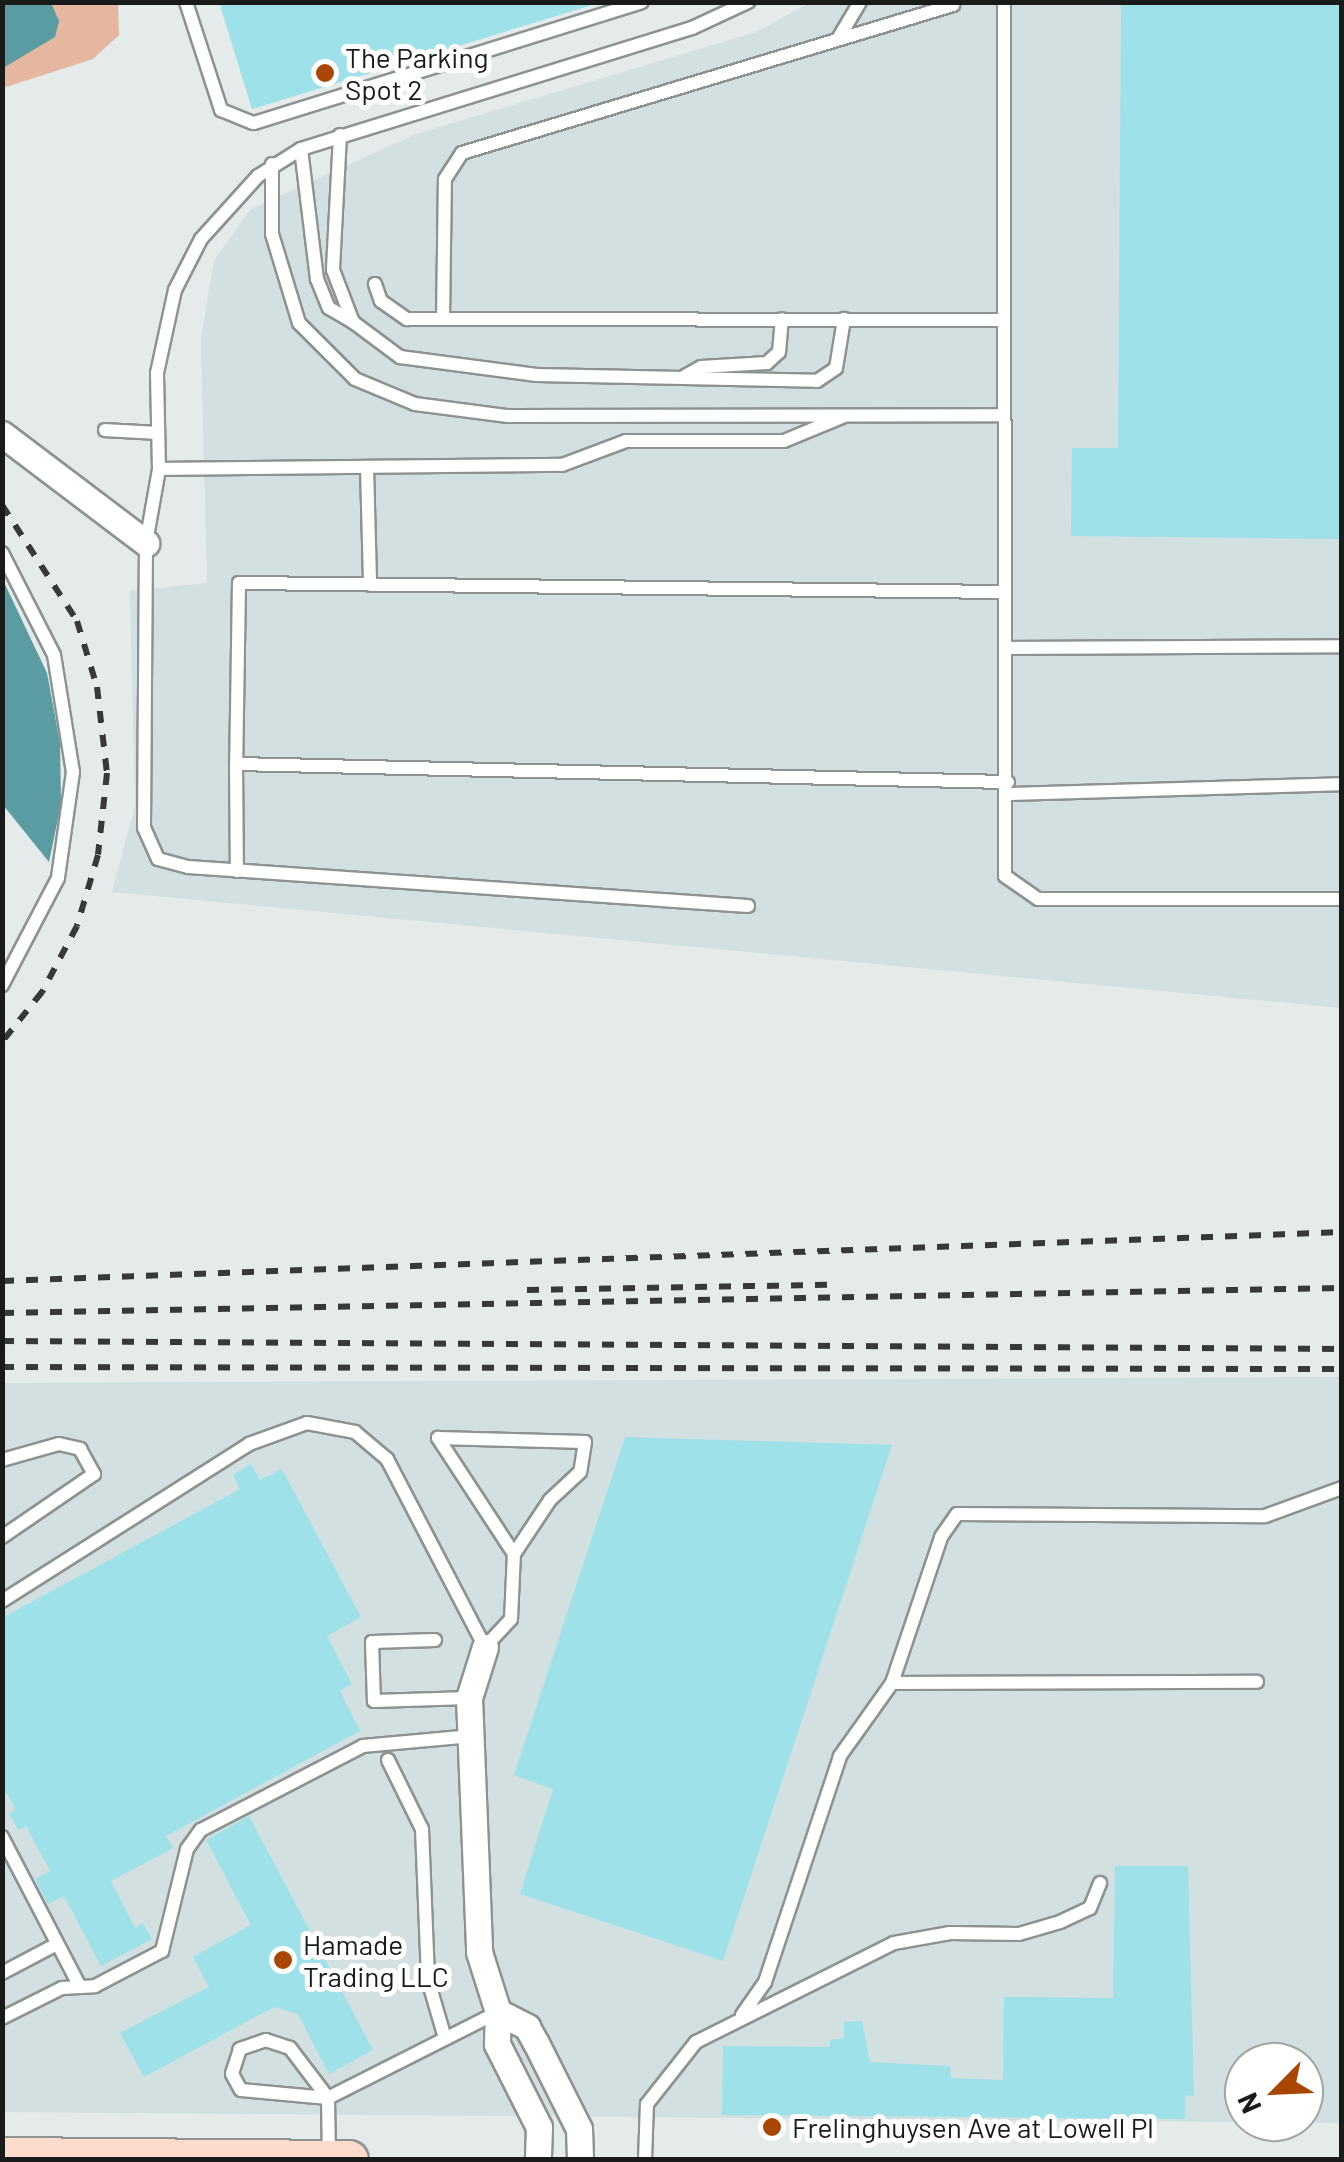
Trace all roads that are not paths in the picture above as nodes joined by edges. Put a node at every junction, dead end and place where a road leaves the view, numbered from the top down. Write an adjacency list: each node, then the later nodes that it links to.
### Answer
1 (186, 2): 2 (lane)
2 (642, 2)
3 (748, 2): 8 (lane)
4 (860, 2): 7 (lane)
5 (1004, 2): 15 (lane)
6 (953, 5): 7 (lane)
7 (838, 39): 14 (lane)
8 (340, 136): 9 (lane); 16 (lane)
9 (301, 149): 10 (lane); 16 (lane)
10 (272, 164): 18 (lane); 21 (lane)
11 (375, 284): 14 (lane)
12 (782, 319): 13 (lane); 14 (lane); 17 (lane)
13 (844, 319): 15 (lane); 17 (lane)
14 (443, 320)
15 (1000, 320): 19 (lane)
16 (353, 322): 17 (lane)
17 (685, 376)
18 (848, 415): 19 (lane); 23 (lane)
19 (999, 415): 28 (lane)
20 (105, 430): 21 (lane)
21 (157, 433): 24 (lane)
22 (2, 434): 25 (street)
23 (367, 467): 24 (lane); 27 (lane)
24 (159, 469): 25 (lane)
25 (146, 543): 34 (lane)
26 (2, 552): 37 (lane)
27 (370, 585): 28 (lane); 31 (lane)
28 (1002, 592): 30 (lane)
29 (1342, 646): 30 (lane)
30 (1008, 648): 33 (lane)
31 (236, 764): 33 (lane); 34 (lane)
32 (1342, 784): 33 (lane)
33 (1008, 788): 35 (lane)
34 (237, 871): 36 (lane)
35 (1342, 899)
36 (748, 906)
37 (2, 986)
38 (2, 1460): 40 (lane)
39 (1342, 1488): 46 (lane)
40 (2, 1537)
41 (514, 1554): 41 (lane); 44 (lane)
42 (2, 1602): 44 (lane)
43 (435, 1640): 47 (lane)
44 (485, 1647): 47 (street)
45 (1257, 1682): 46 (lane)
46 (892, 1683): 56 (lane)
47 (469, 1698): 48 (street)
48 (472, 1736): 54 (lane); 55 (street)
49 (388, 1760): 58 (lane)
50 (2, 1837): 52 (lane)
51 (1100, 1883): 56 (lane)
52 (55, 1945): 53 (lane); 54 (lane)
53 (2, 1973)
54 (80, 1987): 57 (lane)
55 (498, 2012): 58 (lane); 64 (street); 65 (street)
56 (742, 2015): 66 (lane)
57 (2, 2018)
58 (444, 2038): 59 (lane)
59 (328, 2098): 59 (lane); 62 (lane)
60 (2, 2157): 61 (main road)
61 (73, 2158): 62 (main road)
62 (329, 2159): 63 (main road)
63 (349, 2160)
64 (538, 2160)
65 (580, 2160)
66 (645, 2160)

